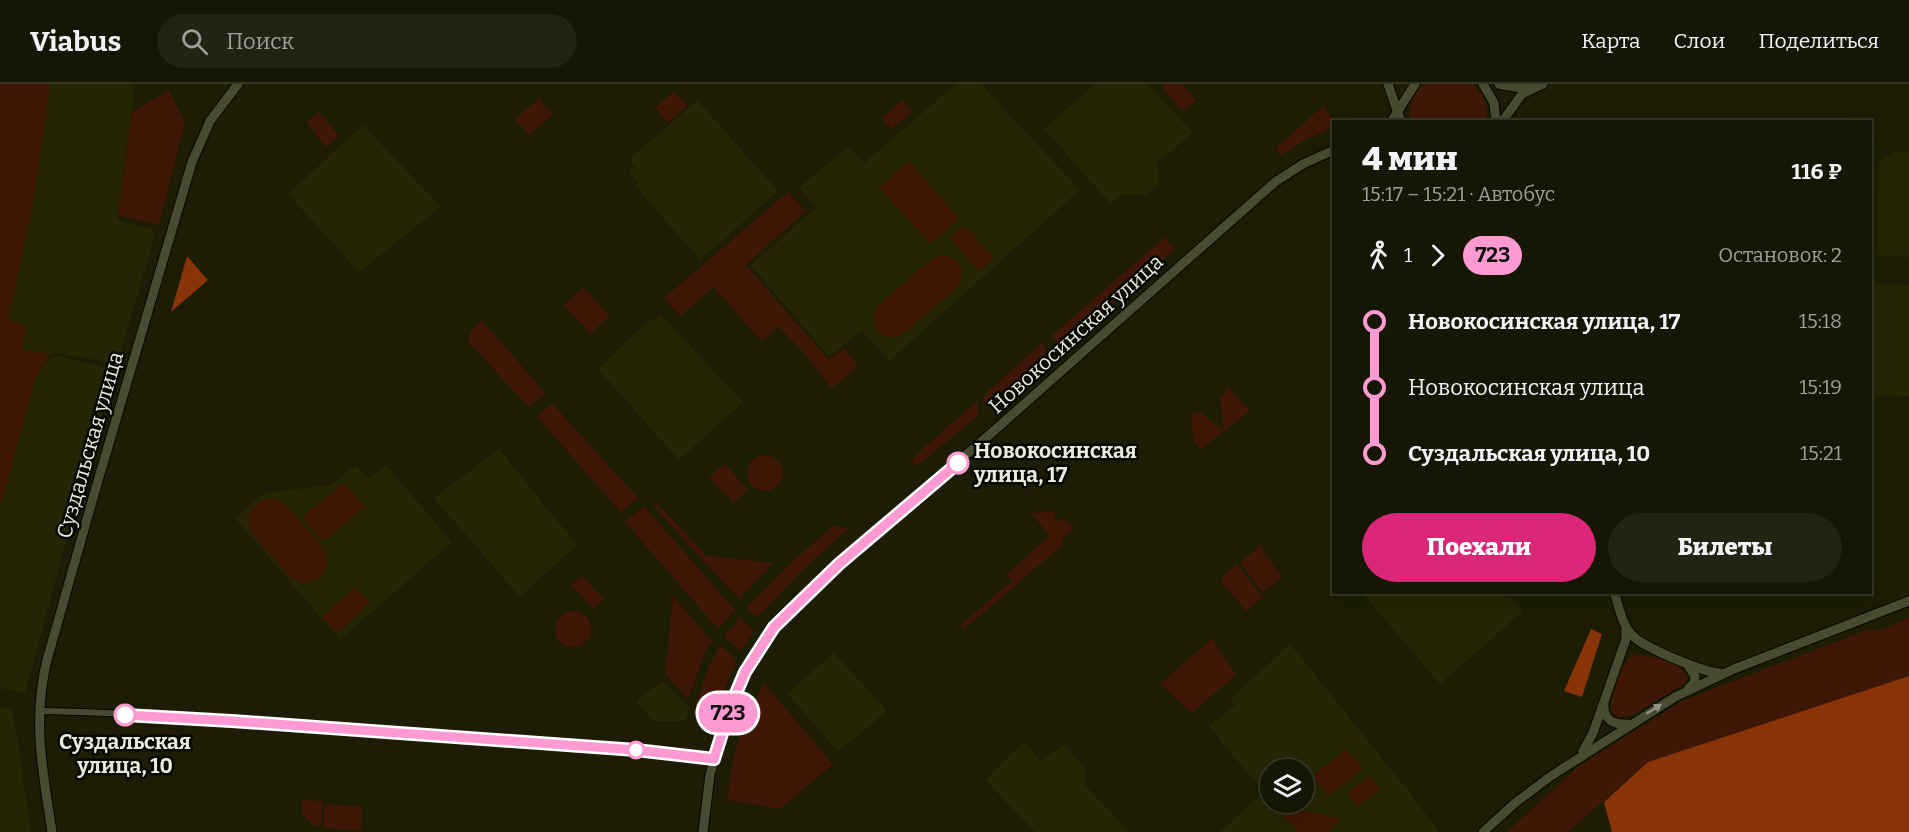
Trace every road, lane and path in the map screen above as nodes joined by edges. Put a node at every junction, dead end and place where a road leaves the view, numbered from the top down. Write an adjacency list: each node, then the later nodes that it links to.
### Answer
1 (238, 84): 24 (street, Суздальская улица)
2 (1388, 84): 8 (street)
3 (1415, 84): 7 (street)
4 (1486, 84): 12 (street)
5 (1499, 84): 6 (street)
6 (1540, 85): 13 (street)
7 (1408, 93): 8 (street); 11 (street)
8 (1398, 111): 9 (street); 10 (street)
9 (1392, 120)
10 (1401, 120)
11 (1402, 120)
12 (1496, 120)
13 (1503, 120)
14 (1332, 151): 26 (street, Новокосинская улица)
15 (1615, 594): 17 (street)
16 (1909, 601): 21 (street)
17 (1626, 627): 18 (street); 19 (street)
18 (1664, 653): 19 (street); 20 (street)
19 (1618, 659): 22 (street)
20 (1684, 662): 21 (street); 23 (street)
21 (1734, 669): 23 (street)
22 (1606, 693): 25 (street); 27 (street)
23 (1675, 697): 25 (street, one-way to 23)
24 (40, 711): 26 (street); 28 (street, Суздальская улица)
25 (1634, 722): 27 (street)
26 (714, 759): 29 (street, Новокосинская улица)
27 (1575, 759): 30 (street)
28 (52, 832)
29 (703, 832)
30 (1483, 832)

